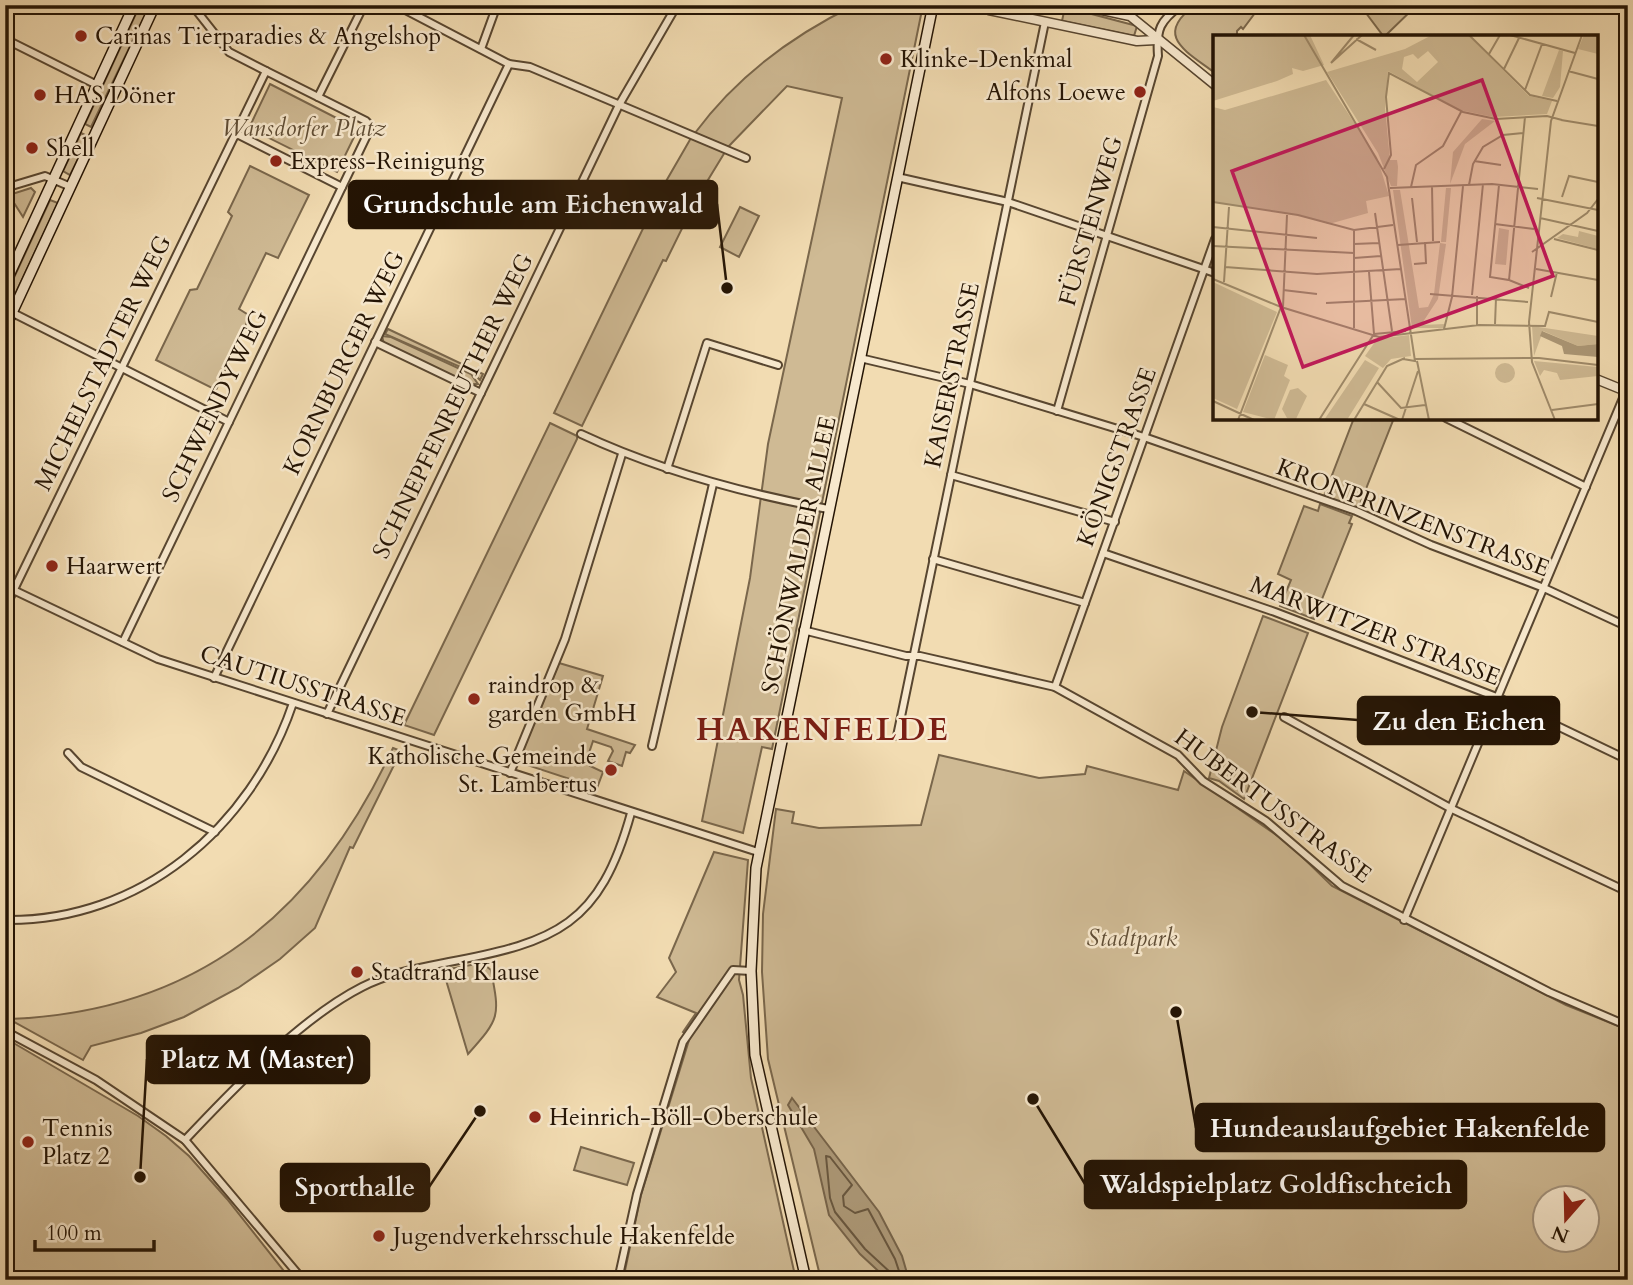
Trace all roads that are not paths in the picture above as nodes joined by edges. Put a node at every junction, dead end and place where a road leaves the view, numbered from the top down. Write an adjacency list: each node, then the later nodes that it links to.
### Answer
1 (134, 5): 19 (main road)
2 (155, 5): 26 (main road)
3 (192, 5): 17 (street)
4 (364, 5): 20 (street)
5 (396, 5): 15 (street)
6 (497, 5): 15 (street)
7 (677, 5): 21 (street, SCHNEPFENREUTHER WEG)
8 (933, 5): 24 (main road, SCHÖNWALDER ALLEE)
9 (982, 5): 12 (street)
10 (1079, 5): 14 (street)
11 (1181, 5): 14 (street)
12 (1045, 22): 14 (street); 29 (street, KAISERSTRASSE)
13 (5, 39): 19 (street)
14 (1156, 40): 18 (street); 30 (street, FÜRSTENWEG)
15 (481, 49): 16 (street)
16 (509, 64): 21 (street); 37 (street, KORNBURGER WEG)
17 (266, 71): 20 (street); 22 (street)
18 (1213, 83)
19 (97, 85): 25 (main road)
20 (318, 97): 27 (street)
21 (619, 105): 23 (street); 44 (street, SCHNEPFENREUTHER WEG)
22 (235, 133): 27 (street); 40 (street, MICHELSTADTER WEG)
23 (746, 158)
24 (897, 177): 29 (street); 38 (main road, SCHÖNWALDER ALLEE)
25 (54, 179): 26 (street); 28 (street); 34 (main road)
26 (71, 187): 35 (main road)
27 (342, 187): 47 (street, SCHWENDYWEG)
28 (5, 188)
29 (1008, 202): 30 (street); 42 (street, KAISERSTRASSE)
30 (1107, 236): 32 (street); 45 (street, FÜRSTENWEG)
31 (1213, 244): 32 (street, KÖNIGSTRASSE)
32 (1204, 269): 33 (street); 49 (street, KÖNIGSTRASSE)
33 (1213, 272)
34 (5, 284)
35 (12, 313): 36 (main road); 40 (street)
36 (5, 328)
37 (375, 342): 44 (street); 68 (street, KORNBURGER WEG)
38 (860, 358): 42 (street, KRONPRINZENSTRASSE); 55 (main road, SCHÖNWALDER ALLEE)
39 (778, 365): 51 (street)
40 (123, 368): 47 (street); 61 (street, MICHELSTADTER WEG)
41 (1598, 380): 43 (street)
42 (970, 384): 45 (street, KRONPRINZENSTRASSE); 52 (street, KAISERSTRASSE)
43 (1627, 392): 54 (street)
44 (481, 393): 72 (street, SCHNEPFENREUTHER WEG)
45 (1056, 411): 49 (street, KRONPRINZENSTRASSE)
46 (1450, 420): 54 (street)
47 (229, 422): 66 (street, SCHWENDYWEG)
48 (581, 435): 50 (street)
49 (1144, 437): 56 (street, KÖNIGSTRASSE); 60 (street, KRONPRINZENSTRASSE)
50 (622, 454): 51 (street); 78 (street)
51 (667, 469): 53 (street)
52 (951, 475): 56 (street); 58 (street, KAISERSTRASSE)
53 (713, 484): 55 (street); 75 (street)
54 (1586, 487): 60 (street)
55 (828, 509): 65 (main road, SCHÖNWALDER ALLEE)
56 (1115, 522): 57 (street, KÖNIGSTRASSE)
57 (1103, 553): 62 (street, KÖNIGSTRASSE); 70 (street, MARWITZER STRASSE)
58 (933, 559): 62 (street); 67 (street, KAISERSTRASSE)
59 (5, 586): 61 (street, CAUTIUSSTRASSE)
60 (1544, 588): 64 (street, KRONPRINZENSTRASSE); 70 (street)
61 (14, 590): 63 (street, MICHELSTADTER WEG); 66 (street, CAUTIUSSTRASSE)
62 (1085, 603): 69 (street, KÖNIGSTRASSE)
63 (5, 608)
64 (1628, 627)
65 (803, 630): 67 (street, HUBERTUSSTRASSE); 82 (main road, SCHÖNWALDER ALLEE)
66 (123, 642): 68 (street, CAUTIUSSTRASSE)
67 (914, 656): 69 (street, HUBERTUSSTRASSE); 74 (street, KAISERSTRASSE)
68 (214, 678): 71 (street, CAUTIUSSTRASSE)
69 (1055, 687): 85 (street, HUBERTUSSTRASSE)
70 (1499, 698): 77 (street, MARWITZER STRASSE); 79 (street)
71 (293, 703): 72 (street, CAUTIUSSTRASSE); 81 (street)
72 (327, 714): 78 (street, CAUTIUSSTRASSE)
73 (1284, 716): 79 (street)
74 (897, 736)
75 (652, 746)
76 (68, 753): 81 (street)
77 (1628, 760)
78 (510, 773): 80 (street, CAUTIUSSTRASSE)
79 (1452, 809): 83 (street); 85 (street)
80 (631, 813): 82 (street, CAUTIUSSTRASSE); 89 (street)
81 (215, 832): 84 (street)
82 (758, 852): 86 (main road, SCHÖNWALDER ALLEE)
83 (1628, 892)
84 (5, 920)
85 (1404, 920): 87 (street, HUBERTUSSTRASSE)
86 (751, 971): 91 (street); 92 (main road, SCHÖNWALDER ALLEE)
87 (1628, 1026)
88 (5, 1031): 89 (street)
89 (185, 1140): 90 (street)
90 (303, 1280)
91 (618, 1280)
92 (806, 1280)

